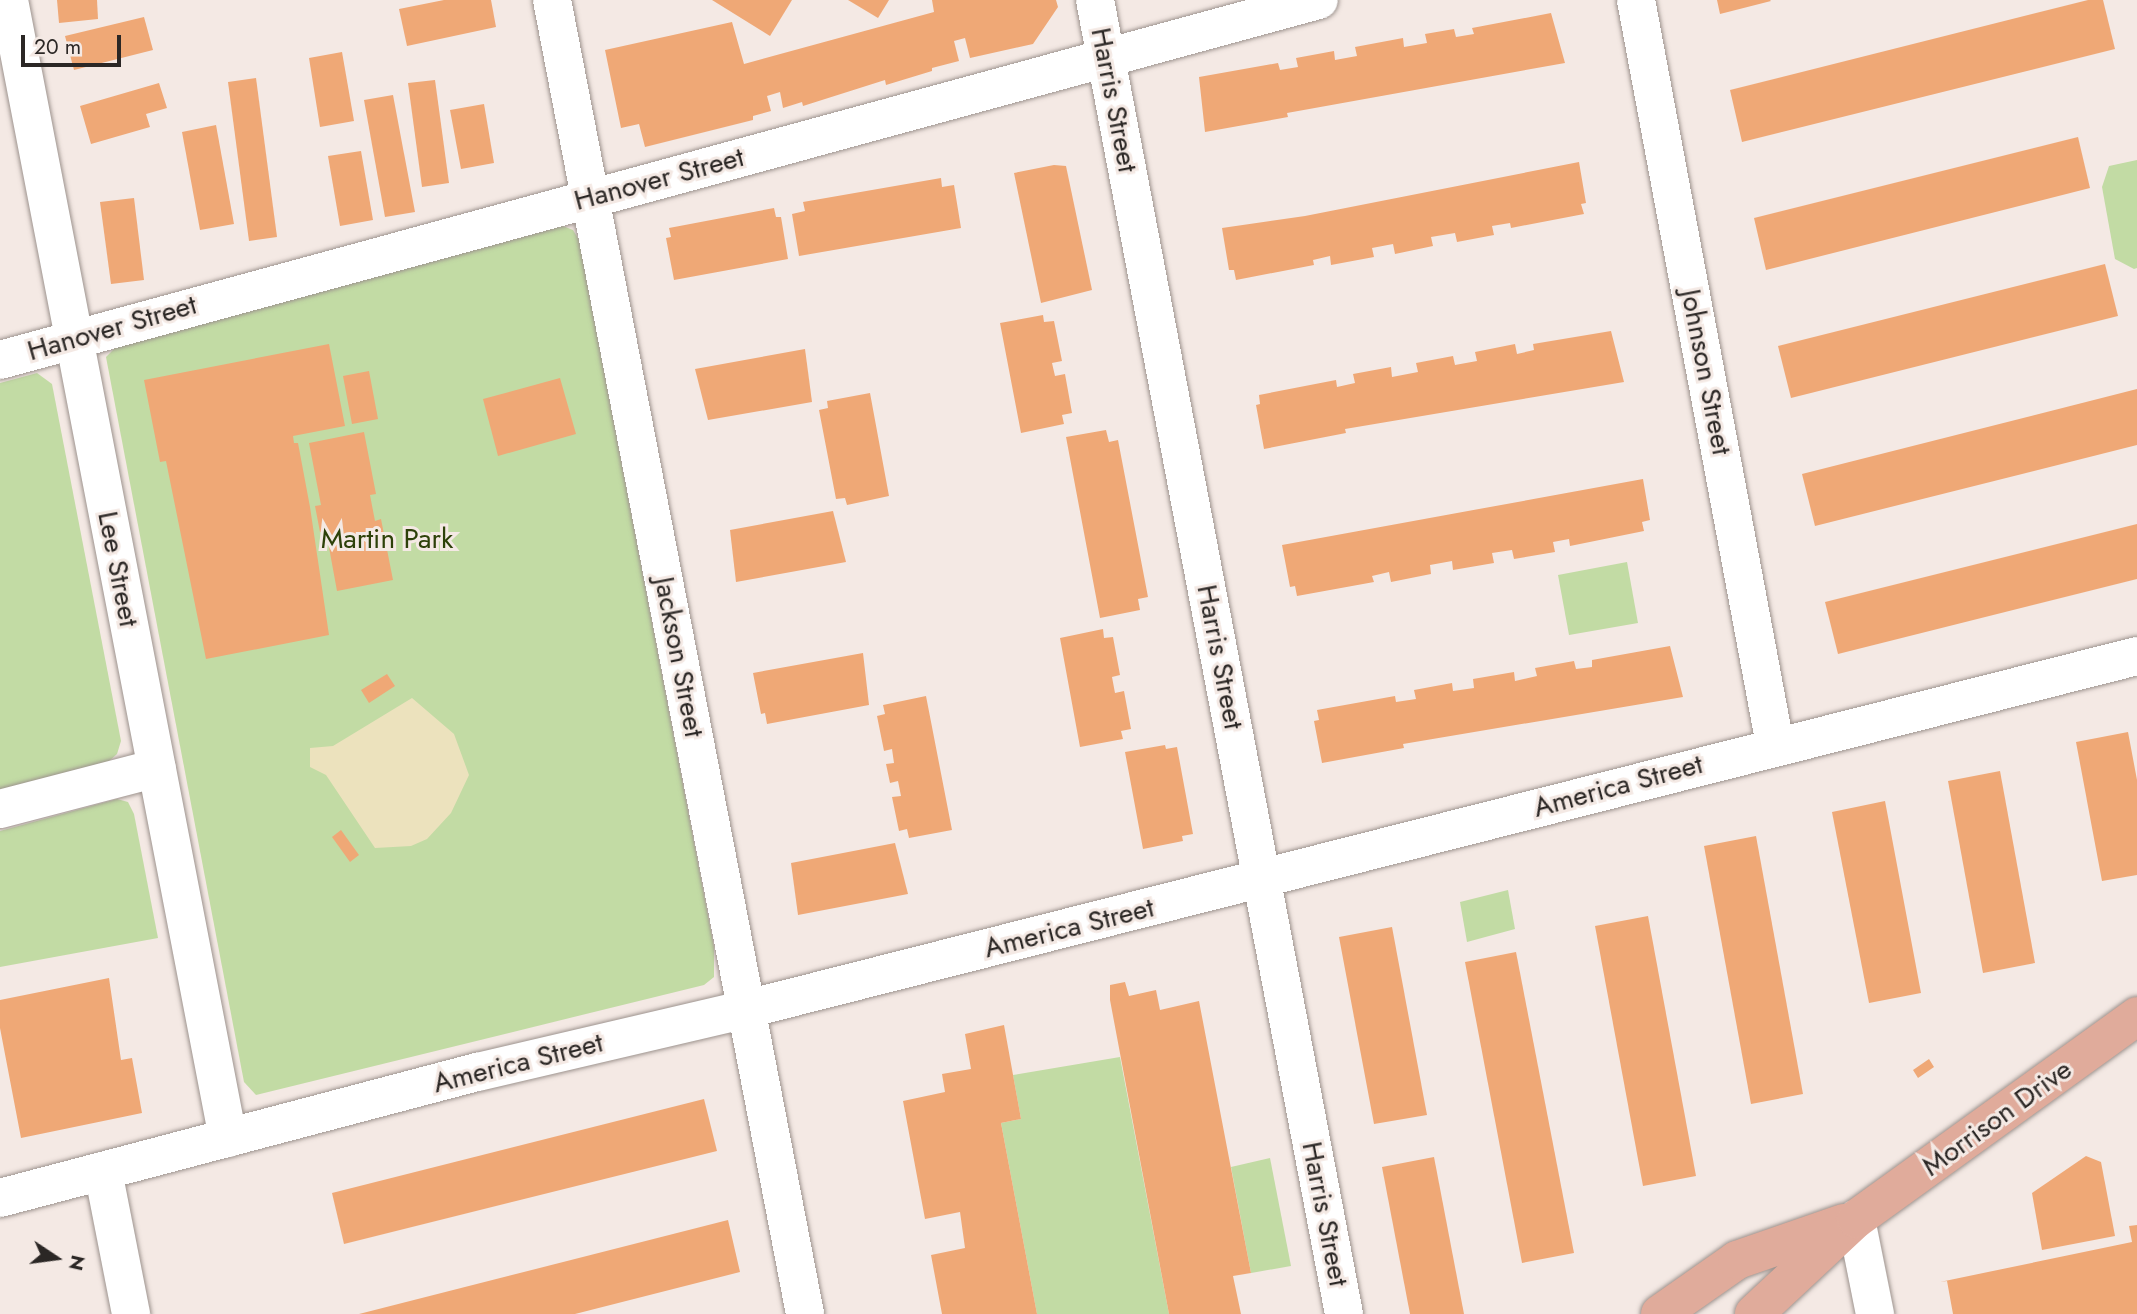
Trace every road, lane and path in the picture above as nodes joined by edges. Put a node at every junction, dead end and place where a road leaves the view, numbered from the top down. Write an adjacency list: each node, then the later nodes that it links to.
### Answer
1 (9, 0): 8 (street, Lee Street)
2 (552, 0): 7 (street, Jackson Street)
3 (1095, 0): 6 (street, Harris Street)
4 (1319, 0): 6 (street, Hanover Street)
5 (1636, 0): 11 (street, Johnson Street)
6 (1106, 58): 7 (street, Hanover Street); 14 (street, Harris Street)
7 (591, 197): 8 (street, Hanover Street); 15 (street, Jackson Street)
8 (73, 338): 9 (street, Hanover Street); 12 (street, Lee Street)
9 (0, 360)
10 (2137, 656): 11 (street, America Street)
11 (1776, 745): 14 (street, America Street)
12 (156, 768): 13 (street); 17 (street, Lee Street)
13 (0, 808)
14 (1262, 879): 15 (street, America Street); 23 (street, Harris Street)
15 (747, 1009): 17 (street, America Street); 22 (street, Jackson Street)
16 (2137, 1016): 20 (main road, Morrison Drive)
17 (228, 1139): 18 (street, America Street)
18 (103, 1171): 19 (street, America Street); 21 (street)
19 (0, 1198)
20 (1856, 1219): 24 (main road, Morrison Drive); 25 (main road, Morrison Drive); 26 (street)
21 (131, 1314)
22 (805, 1314)
23 (1344, 1314)
24 (1660, 1314)
25 (1754, 1314)
26 (1875, 1314)

